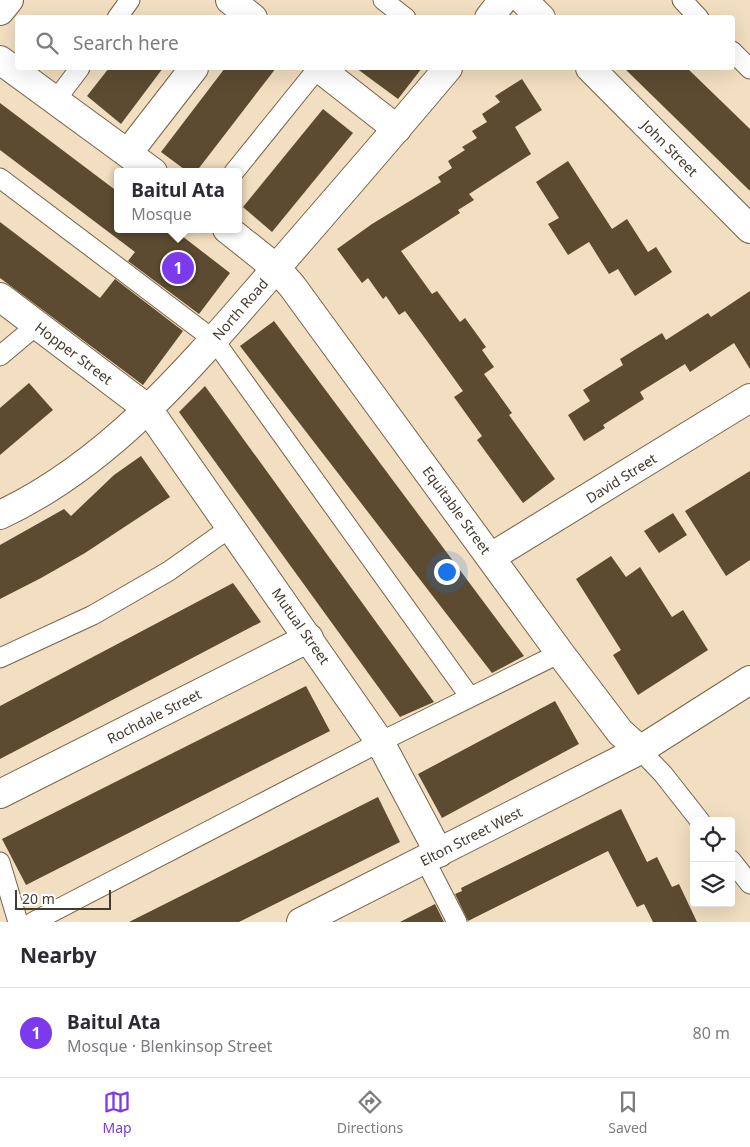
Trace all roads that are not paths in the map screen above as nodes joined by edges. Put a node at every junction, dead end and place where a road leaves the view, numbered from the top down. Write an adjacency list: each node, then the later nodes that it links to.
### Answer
1 (9, 0): 7 (street)
2 (130, 0): 8 (lane)
3 (383, 0): 9 (lane)
4 (503, 0): 10 (street)
5 (523, 0): 11 (street)
6 (682, 0): 12 (lane)
7 (0, 11)
8 (119, 15)
9 (402, 15)
10 (491, 15)
11 (538, 15)
12 (696, 15)
13 (735, 54): 15 (lane)
14 (0, 60): 22 (street)
15 (750, 68)
16 (78, 70): 22 (lane)
17 (192, 70): 24 (street)
18 (316, 70): 26 (lane)
19 (321, 70): 23 (street)
20 (446, 70): 23 (street, North Road)
21 (592, 70): 28 (street, John Street)
22 (55, 101): 24 (street)
23 (397, 129): 30 (street, North Road)
24 (128, 153): 25 (street)
25 (148, 168)
26 (237, 168)
27 (0, 178): 33 (lane)
28 (750, 229)
29 (232, 233): 30 (street, Equitable Street)
30 (276, 268): 33 (street, North Road); 39 (street, Equitable Street)
31 (0, 297): 32 (street, Hopper Street)
32 (36, 325): 34 (lane); 36 (street, Hopper Street)
33 (214, 340): 36 (street, North Road); 44 (lane)
34 (0, 356)
35 (750, 398): 39 (street, David Street)
36 (148, 409): 37 (street, North Road); 38 (street, Mutual Street)
37 (0, 515)
38 (231, 527): 40 (street, Mutual Street); 42 (lane)
39 (491, 557): 41 (street, Equitable Street)
40 (309, 638): 45 (street, Mutual Street); 47 (street, Rochdale Street)
41 (560, 652): 44 (lane); 46 (street, Equitable Street)
42 (0, 658)
43 (750, 680): 46 (street, Elton Street West)
44 (470, 697): 45 (lane)
45 (380, 742): 49 (street, Mutual Street); 54 (lane)
46 (640, 750): 48 (lane); 49 (street, Elton Street West)
47 (0, 794)
48 (697, 817)
49 (432, 856): 55 (street, Elton Street West); 56 (lane)
50 (0, 862): 53 (lane)
51 (733, 862): 52 (lane)
52 (750, 884)
53 (18, 922)
54 (33, 922)
55 (301, 922)
56 (457, 922)

